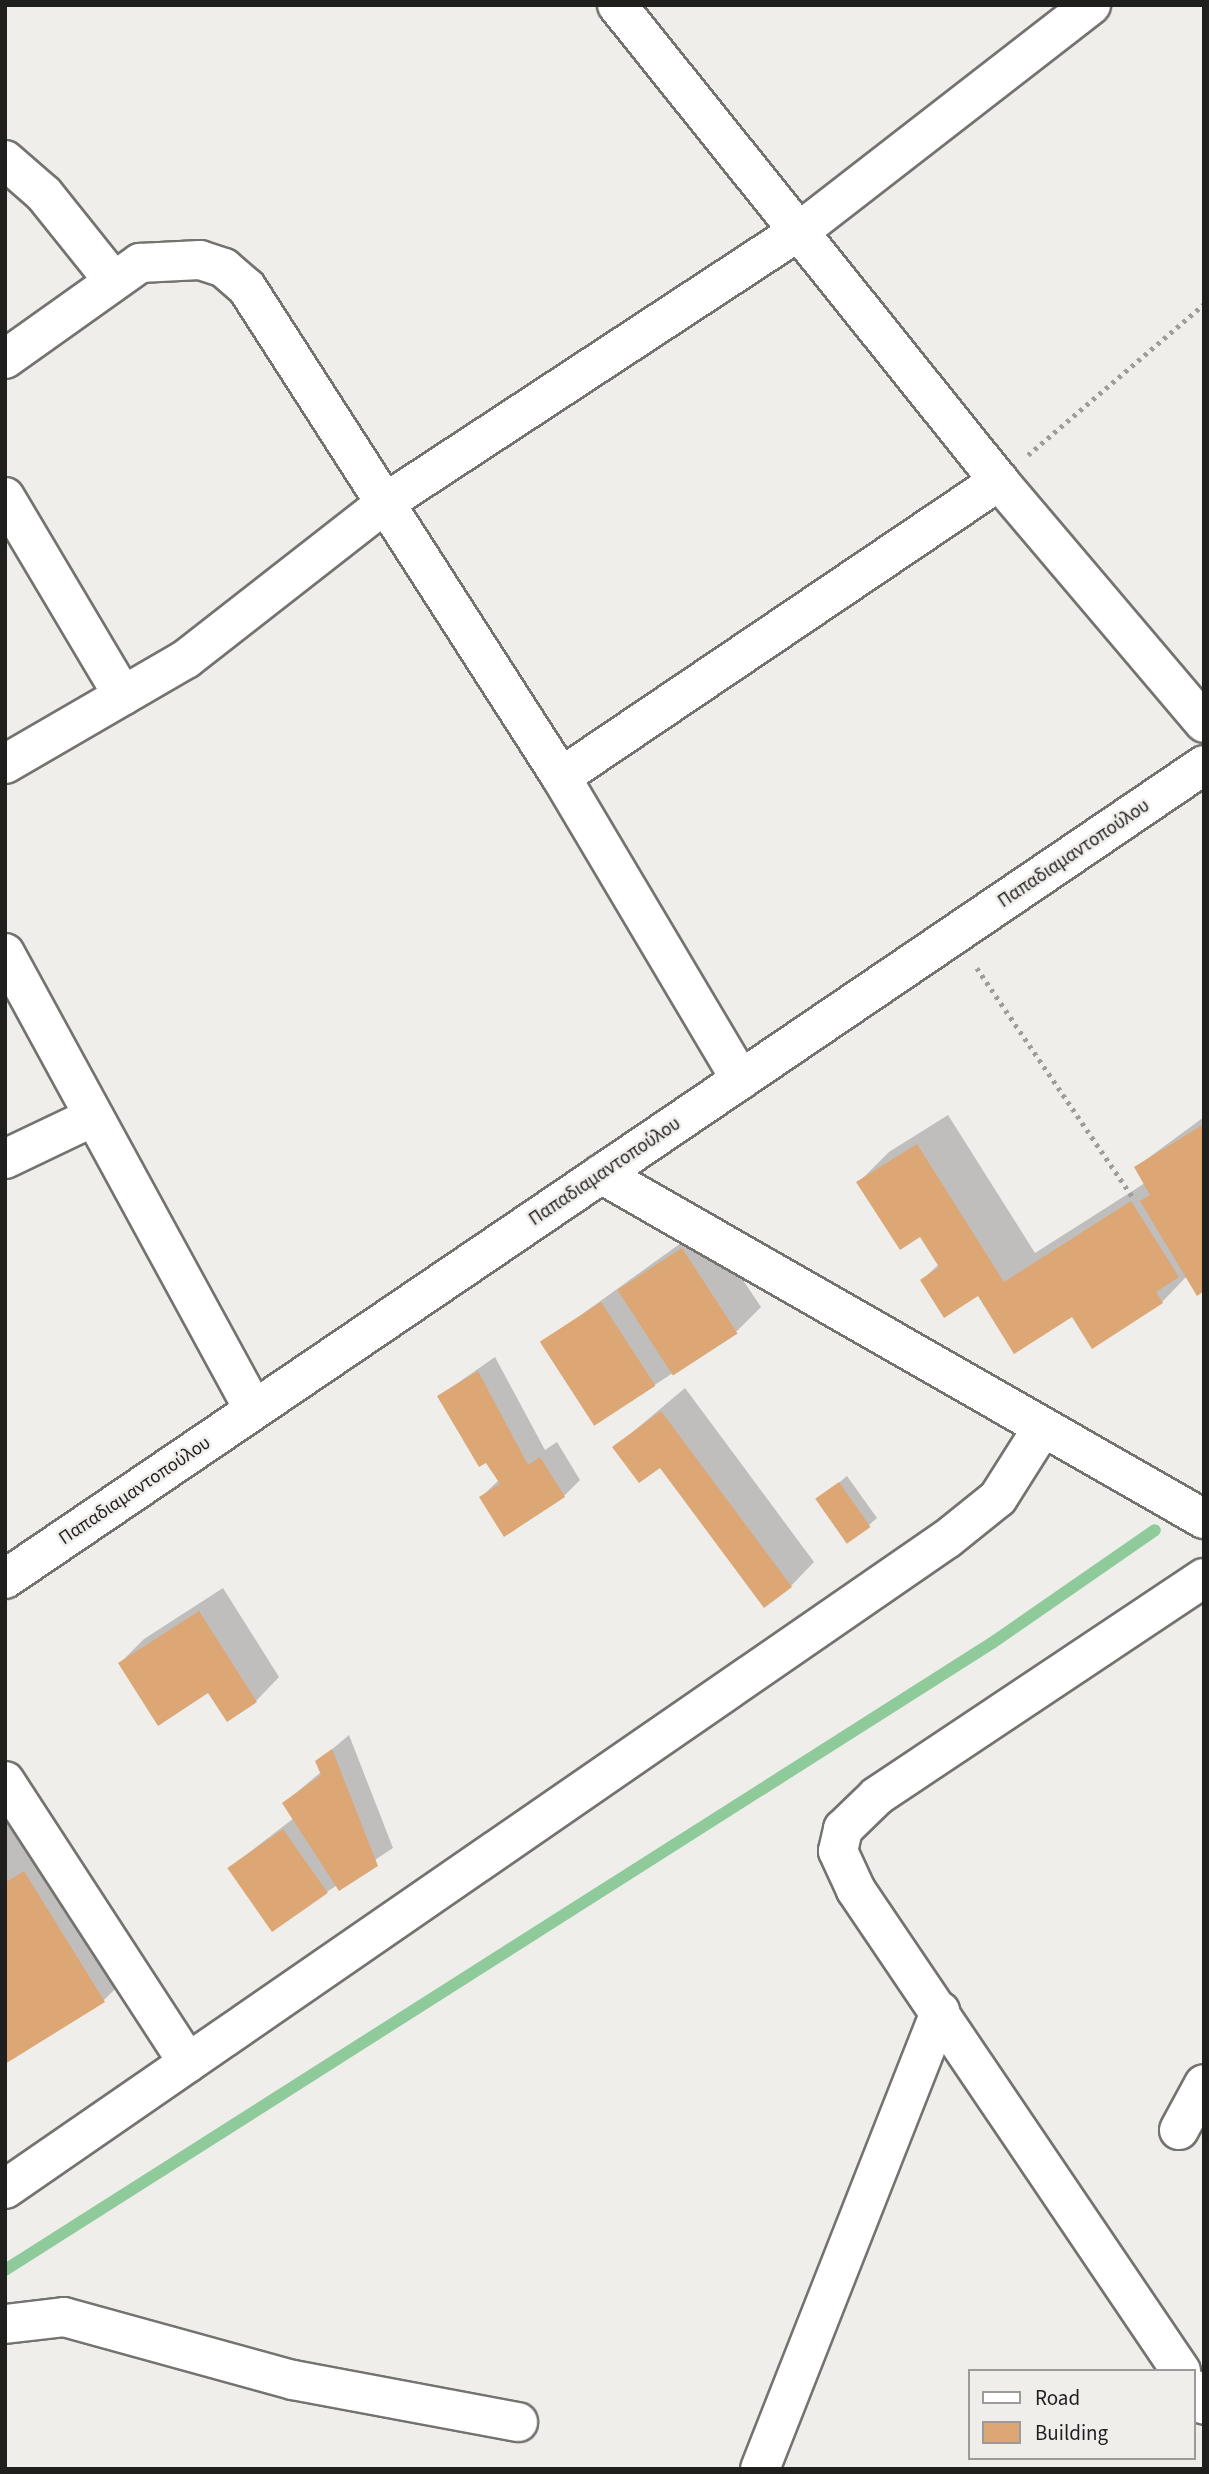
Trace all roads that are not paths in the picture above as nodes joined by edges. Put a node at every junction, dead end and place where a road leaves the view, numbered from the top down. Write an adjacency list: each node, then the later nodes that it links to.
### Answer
1 (617, 5): 4 (street)
2 (1091, 5): 4 (street)
3 (5, 160): 5 (street)
4 (801, 230): 7 (street); 9 (street)
5 (113, 280): 6 (street); 9 (street)
6 (5, 359)
7 (999, 481): 11 (street); 14 (street)
8 (5, 497): 10 (street)
9 (388, 501): 10 (street); 14 (street)
10 (123, 696): 12 (street)
11 (1204, 723)
12 (5, 764)
13 (1204, 765): 16 (street, Παπαδιαμαντοπούλου)
14 (561, 777): 16 (street)
15 (5, 953): 17 (street)
16 (741, 1080): 19 (street, Παπαδιαμαντοπούλου)
17 (91, 1118): 18 (street); 20 (street)
18 (5, 1159)
19 (601, 1174): 20 (street, Παπαδιαμαντοπούλου); 21 (street)
20 (254, 1410): 24 (street, Παπαδιαμαντοπούλου)
21 (1041, 1430): 22 (street); 27 (street)
22 (1204, 1519)
23 (1204, 1578): 26 (street)
24 (5, 1579)
25 (5, 1781): 27 (street)
26 (940, 2011): 32 (street); 34 (street)
27 (188, 2063): 30 (street)
28 (1204, 2084): 29 (street)
29 (1179, 2130)
30 (5, 2189)
31 (5, 2324): 33 (street)
32 (1180, 2369)
33 (518, 2422)
34 (760, 2469)

